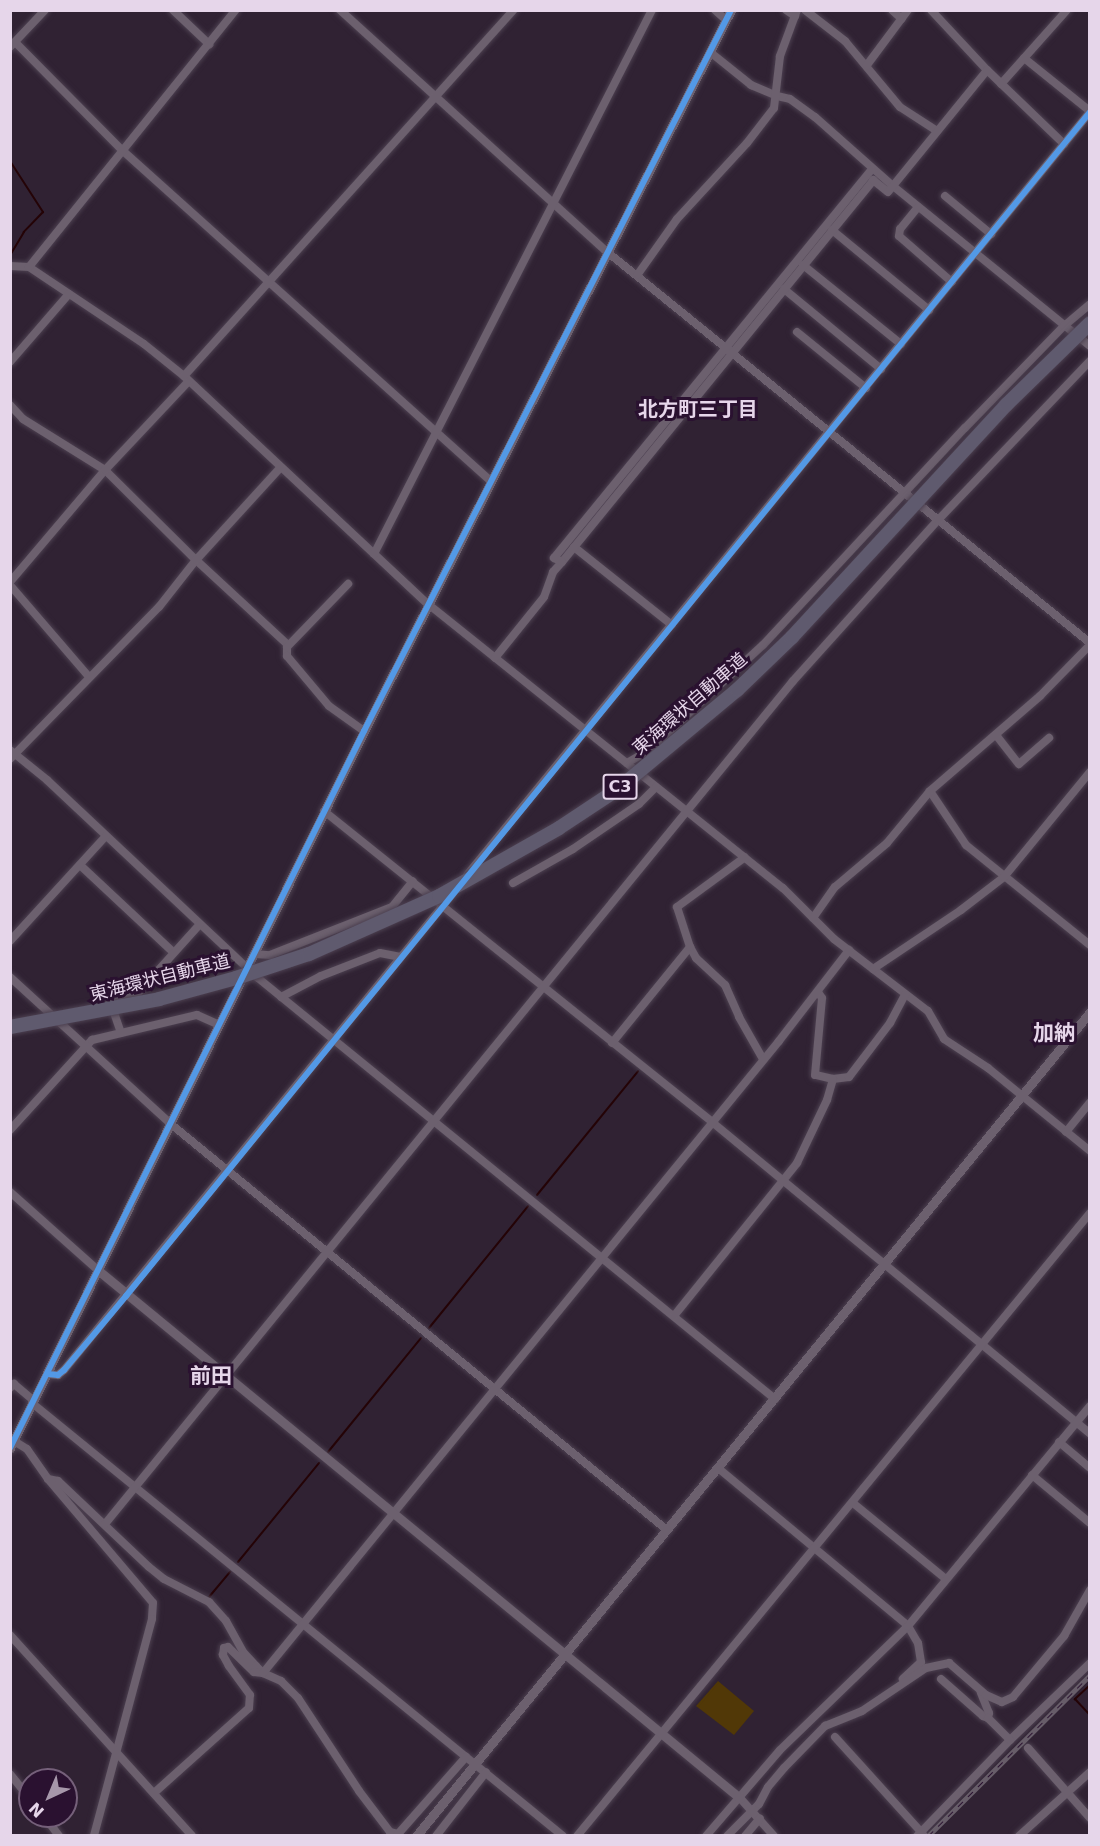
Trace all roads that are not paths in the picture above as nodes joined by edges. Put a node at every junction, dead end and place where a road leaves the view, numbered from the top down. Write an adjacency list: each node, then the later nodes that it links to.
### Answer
1 (45, 10): 19 (street)
2 (173, 10): 18 (street)
3 (236, 10): 18 (street)
4 (340, 10): 26 (street)
5 (514, 10): 26 (street)
6 (652, 10): 34 (street)
7 (715, 10): 17 (street)
8 (731, 10): 17 (street)
9 (786, 10): 15 (street)
10 (805, 10): 22 (street)
11 (892, 10): 16 (street)
12 (908, 10): 16 (street)
13 (932, 10): 23 (street)
14 (1067, 10): 21 (street)
15 (796, 13): 25 (street)
16 (902, 19): 22 (street)
17 (726, 20): 20 (street)
18 (209, 44): 30 (street)
19 (13, 45): 30 (street)
20 (710, 52): 25 (street); 38 (street)
21 (1024, 58): 24 (street); 27 (street)
22 (867, 65): 28 (street)
23 (987, 70): 24 (street); 28 (street)
24 (1000, 84): 29 (street)
25 (777, 96): 31 (street); 43 (street)
26 (436, 97): 34 (street); 45 (street)
27 (1089, 111): 29 (street)
28 (937, 131): 32 (street)
29 (1064, 144): 37 (street)
30 (123, 151): 42 (street); 45 (street)
31 (872, 169): 32 (street); 55 (street)
32 (892, 186): 35 (street); 36 (street)
33 (945, 196): 37 (street)
34 (553, 204): 38 (street); 63 (street)
35 (918, 207): 39 (street); 44 (street)
36 (832, 230): 40 (street); 49 (street)
37 (991, 234): 39 (street)
38 (606, 251): 43 (street); 66 (street)
39 (976, 252): 44 (street); 51 (street)
40 (803, 265): 46 (street); 53 (street)
41 (10, 266): 42 (street)
42 (30, 267): 47 (street)
43 (638, 274): 55 (street)
44 (952, 282): 49 (street)
45 (269, 283): 59 (street); 63 (street)
46 (784, 289): 55 (street); 58 (street)
47 (69, 294): 57 (street); 59 (street)
48 (1089, 304): 51 (street)
49 (929, 310): 53 (street)
50 (1089, 323): 117 (highway, 東海環状自動車道 / C3, bridge)
51 (1064, 326): 54 (street); 67 (street)
52 (796, 332): 60 (street)
53 (901, 344): 58 (street)
54 (1089, 346)
55 (730, 350): 62 (street); 69 (street); 72 (street)
56 (1089, 361): 68 (street)
57 (10, 362)
58 (881, 369): 60 (street)
59 (186, 379): 64 (street); 65 (street)
60 (866, 388): 62 (street)
61 (10, 405): 65 (street)
62 (831, 431): 67 (street); 76 (street)
63 (436, 432): 66 (street); 70 (street)
64 (280, 468): 70 (street); 71 (street)
65 (105, 470): 71 (street); 73 (street)
66 (490, 480): 75 (street)
67 (906, 494): 68 (street); 86 (street)
68 (938, 520): 77 (street); 91 (street)
69 (574, 547): 72 (street); 76 (street)
70 (374, 554): 75 (street)
71 (196, 560): 78 (street); 80 (street)
72 (562, 562): 79 (street)
73 (10, 583): 80 (street)
74 (348, 584): 78 (street)
75 (428, 604): 79 (street); 82 (street)
76 (672, 625): 81 (street)
77 (1089, 644): 83 (street)
78 (287, 647): 82 (street)
79 (495, 658): 81 (street)
80 (89, 677): 85 (street)
81 (586, 730): 86 (street); 98 (street)
82 (364, 731): 90 (street)
83 (996, 735): 84 (street); 89 (street)
84 (1049, 738)
85 (12, 754): 92 (street)
86 (627, 764): 88 (street)
87 (1089, 772): 95 (street)
88 (656, 787): 91 (street); 97 (street)
89 (930, 791): 95 (street); 99 (street)
90 (324, 811): 96 (street); 106 (street)
91 (687, 811): 93 (street); 111 (street)
92 (106, 836): 94 (street); 100 (street)
93 (745, 857): 99 (street); 103 (street)
94 (80, 865): 101 (street); 105 (street)
95 (1004, 877): 102 (street); 109 (street)
96 (413, 881): 98 (street); 106 (street)
97 (513, 883)
98 (442, 906): 107 (street); 111 (street)
99 (813, 918): 104 (street)
100 (200, 924): 105 (street); 108 (street)
101 (10, 941)
102 (1089, 945)
103 (690, 947): 120 (street); 122 (street)
104 (849, 950): 109 (street); 112 (street)
105 (173, 952): 118 (street)
106 (254, 954): 108 (street)
107 (401, 957): 114 (street); 119 (street)
108 (247, 968): 114 (street); 116 (street)
109 (873, 969): 113 (street)
110 (10, 977): 121 (street)
111 (543, 988): 120 (street); 126 (street)
112 (818, 992): 122 (street); 123 (street)
113 (905, 995): 123 (street); 124 (street)
114 (281, 997): 119 (street)
115 (1089, 1012): 124 (street)
116 (219, 1025): 118 (street); 128 (street)
117 (10, 1027)
118 (121, 1033): 121 (street)
119 (333, 1039): 126 (street); 132 (street)
120 (612, 1043): 127 (street)
121 (87, 1047): 128 (street); 129 (street)
122 (763, 1059): 127 (street)
123 (833, 1079): 133 (street)
124 (1022, 1096): 130 (street); 138 (street)
125 (1089, 1102): 130 (street)
126 (434, 1121): 136 (street); 137 (street)
127 (712, 1122): 133 (street); 137 (street)
128 (172, 1125): 132 (street); 139 (street)
129 (10, 1130)
130 (1066, 1132): 131 (street)
131 (1089, 1151)
132 (228, 1170): 136 (street); 140 (street)
133 (782, 1182): 138 (street); 141 (street)
134 (10, 1192): 139 (street)
135 (1089, 1213): 142 (street)
136 (327, 1253): 144 (street); 146 (street)
137 (601, 1257): 141 (street); 146 (street)
138 (884, 1265): 142 (street); 147 (street)
139 (99, 1271): 140 (street); 143 (street)
140 (126, 1296): 143 (street); 144 (street)
141 (674, 1316): 147 (street)
142 (981, 1345): 150 (street); 159 (street)
143 (48, 1374): 148 (street)
144 (226, 1377): 158 (street); 160 (street)
145 (10, 1388): 148 (street)
146 (494, 1390): 160 (street); 163 (street)
147 (775, 1399): 154 (street)
148 (33, 1402): 153 (street); 158 (street)
149 (1089, 1406): 150 (street)
150 (1076, 1422): 151 (street); 152 (street)
151 (1089, 1434)
152 (1059, 1442): 155 (street); 156 (street)
153 (12, 1444): 157 (street)
154 (718, 1468): 163 (street); 164 (street)
155 (1089, 1468)
156 (1032, 1475): 161 (street); 165 (street)
157 (48, 1479): 162 (street); 181 (street)
158 (136, 1486): 162 (street); 167 (street)
159 (853, 1503): 164 (street); 165 (street)
160 (393, 1514): 167 (street); 170 (street)
161 (1089, 1523)
162 (105, 1524): 172 (street)
163 (667, 1530): 170 (street)
164 (814, 1549): 168 (street); 177 (street)
165 (946, 1579): 168 (street)
166 (1089, 1590): 174 (street)
167 (303, 1624): 172 (street); 182 (street)
168 (908, 1626): 175 (street); 188 (street)
169 (10, 1635): 181 (street)
170 (567, 1654): 177 (street); 183 (street)
171 (1089, 1664): 179 (street)
172 (263, 1673): 182 (street); 186 (street)
173 (941, 1679): 176 (street)
174 (980, 1689): 175 (street); 176 (street)
175 (890, 1691): 189 (street)
176 (988, 1718): 179 (street)
177 (662, 1731): 188 (street); 198 (street)
178 (835, 1737): 192 (street)
179 (1010, 1740): 192 (street)
180 (1028, 1748): 187 (street)
181 (117, 1752): 186 (street); 193 (street)
182 (466, 1757): 183 (street)
183 (476, 1765): 184 (street); 195 (street)
184 (486, 1772): 196 (street); 197 (street)
185 (1089, 1772): 187 (street)
186 (154, 1793): 194 (street)
187 (1066, 1793): 191 (street); 203 (street)
188 (740, 1798): 189 (street); 199 (street)
189 (753, 1810): 190 (street); 200 (street)
190 (760, 1818): 201 (street); 202 (street)
191 (1089, 1818)
192 (921, 1834)
193 (94, 1836)
194 (192, 1836)
195 (416, 1836)
196 (436, 1836)
197 (563, 1836)
198 (577, 1836)
199 (706, 1836)
200 (727, 1836)
201 (745, 1836)
202 (774, 1836)
203 (1019, 1836)

